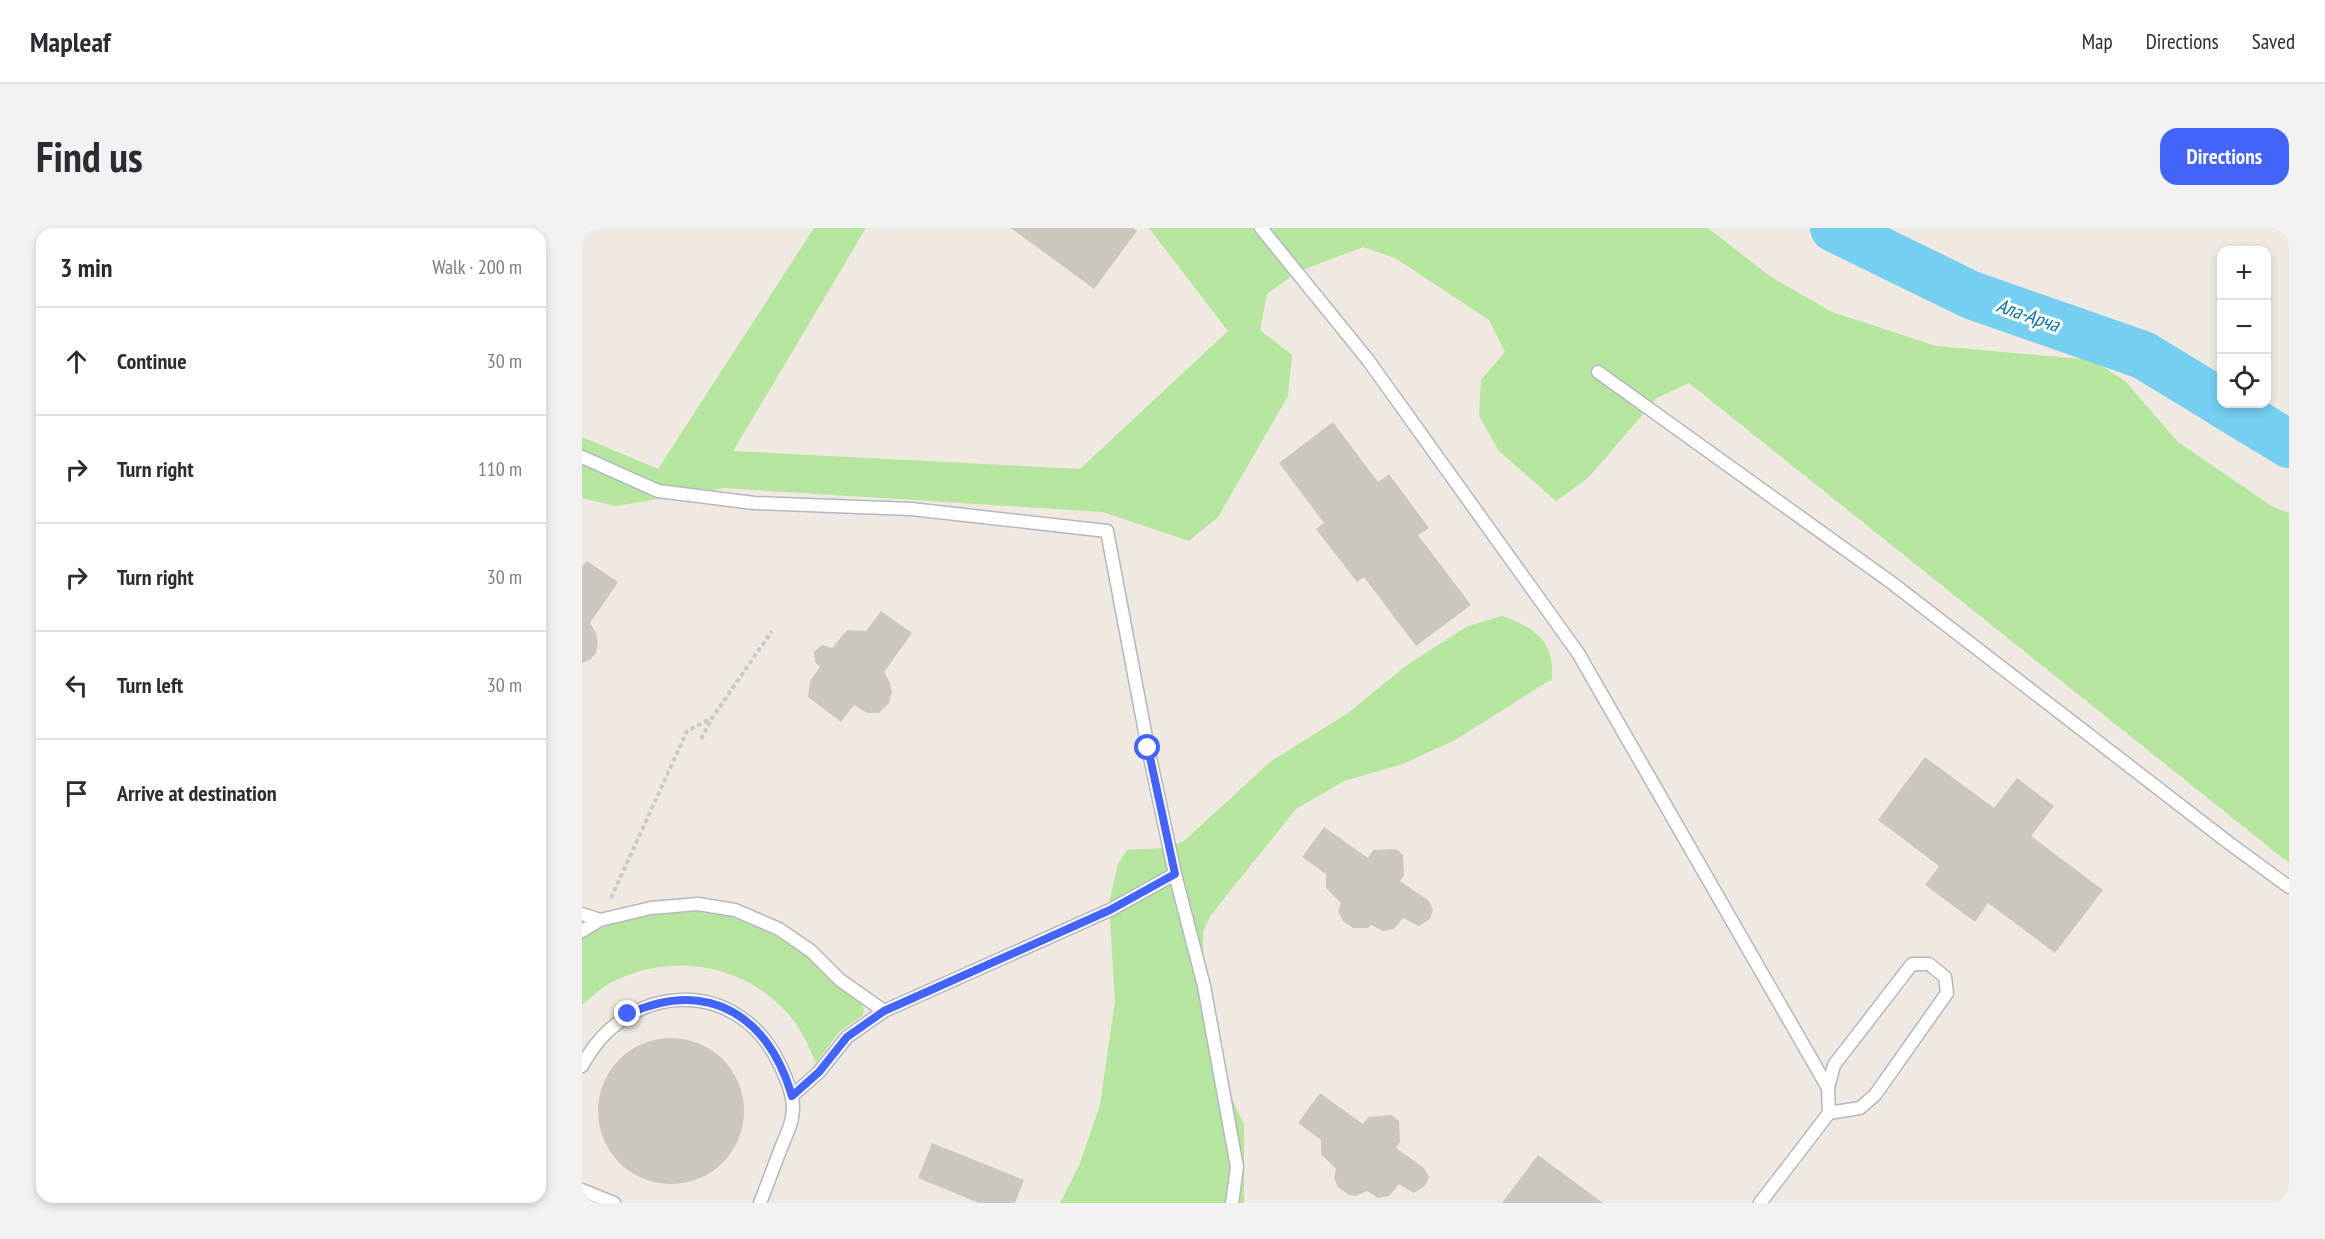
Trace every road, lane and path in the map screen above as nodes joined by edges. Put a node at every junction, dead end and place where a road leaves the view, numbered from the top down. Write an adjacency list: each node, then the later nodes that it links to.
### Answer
1 (1261, 228): 14 (lane)
2 (1598, 372): 8 (lane)
3 (582, 457): 7 (lane)
4 (772, 631): 5 (path)
5 (711, 718): 6 (path); 10 (path)
6 (700, 739)
7 (1175, 874): 12 (lane); 20 (lane)
8 (2289, 887)
9 (582, 914): 10 (lane)
10 (600, 920): 11 (lane); 12 (lane)
11 (582, 931)
12 (884, 1011): 15 (lane)
13 (582, 1066): 15 (lane)
14 (1828, 1088): 16 (lane); 16 (lane)
15 (792, 1096): 19 (lane)
16 (1829, 1113): 21 (lane)
17 (582, 1190): 18 (lane)
18 (614, 1203)
19 (760, 1203)
20 (1232, 1203)
21 (1760, 1203)

